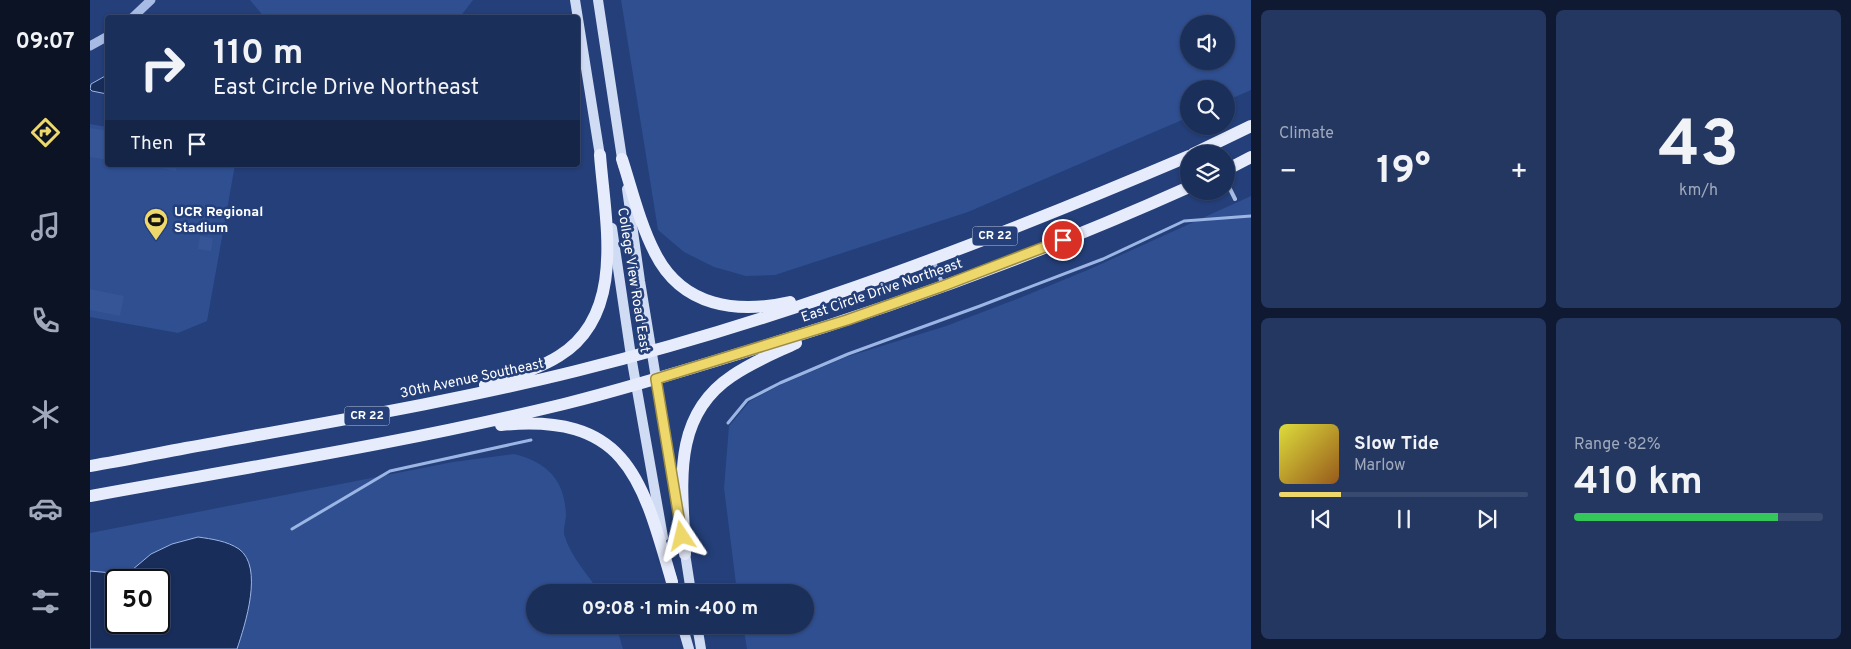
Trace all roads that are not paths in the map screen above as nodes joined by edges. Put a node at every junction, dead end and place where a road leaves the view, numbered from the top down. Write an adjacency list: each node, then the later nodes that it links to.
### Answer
1 (575, 0): 5 (main road, College View Road East)
2 (598, 0): 13 (main road, College View Road East)
3 (147, 2): 4 (street)
4 (135, 15)
5 (577, 15)
6 (580, 31): 11 (main road, College View Road East)
7 (105, 38): 8 (street)
8 (90, 46)
9 (1251, 126): 10 (main road)
10 (1212, 145)
11 (600, 155): 22 (main road, College View Road East); 25 (main road)
12 (1251, 158): 15 (main road)
13 (622, 159): 19 (main road); 21 (main road, College View Road East)
14 (1180, 160): 17 (main road, East Circle Drive Northeast / CR 22)
15 (1235, 166)
16 (1180, 191): 18 (main road, East Circle Drive Northeast / CR 22)
17 (933, 260): 18 (lane); 19 (main road, East Circle Drive Northeast / CR 22)
18 (943, 286): 20 (main road, East Circle Drive Northeast / CR 22)
19 (856, 288): 21 (main road, East Circle Drive Northeast / CR 22)
20 (833, 325): 23 (main road, East Circle Drive Northeast / CR 22); 29 (main road)
21 (651, 351): 22 (main road, 30th Avenue Southeast / CR 22); 23 (main road, College View Road East)
22 (631, 356): 24 (main road, College View Road East); 25 (main road, 30th Avenue Southeast / CR 22)
23 (656, 379): 24 (main road, East Circle Drive Northeast / CR 22); 29 (main road, College View Road East)
24 (636, 385): 26 (main road, CR 22); 30 (main road, College View Road East)
25 (427, 405): 27 (main road, 30th Avenue Southeast / CR 22)
26 (427, 435): 28 (main road, CR 22); 31 (main road)
27 (90, 466)
28 (90, 496)
29 (685, 554): 32 (main road, College View Road East)
30 (672, 584)
31 (672, 584)
32 (690, 584)
33 (685, 634): 35 (main road)
34 (698, 634): 36 (main road)
35 (689, 649)
36 (701, 649)

